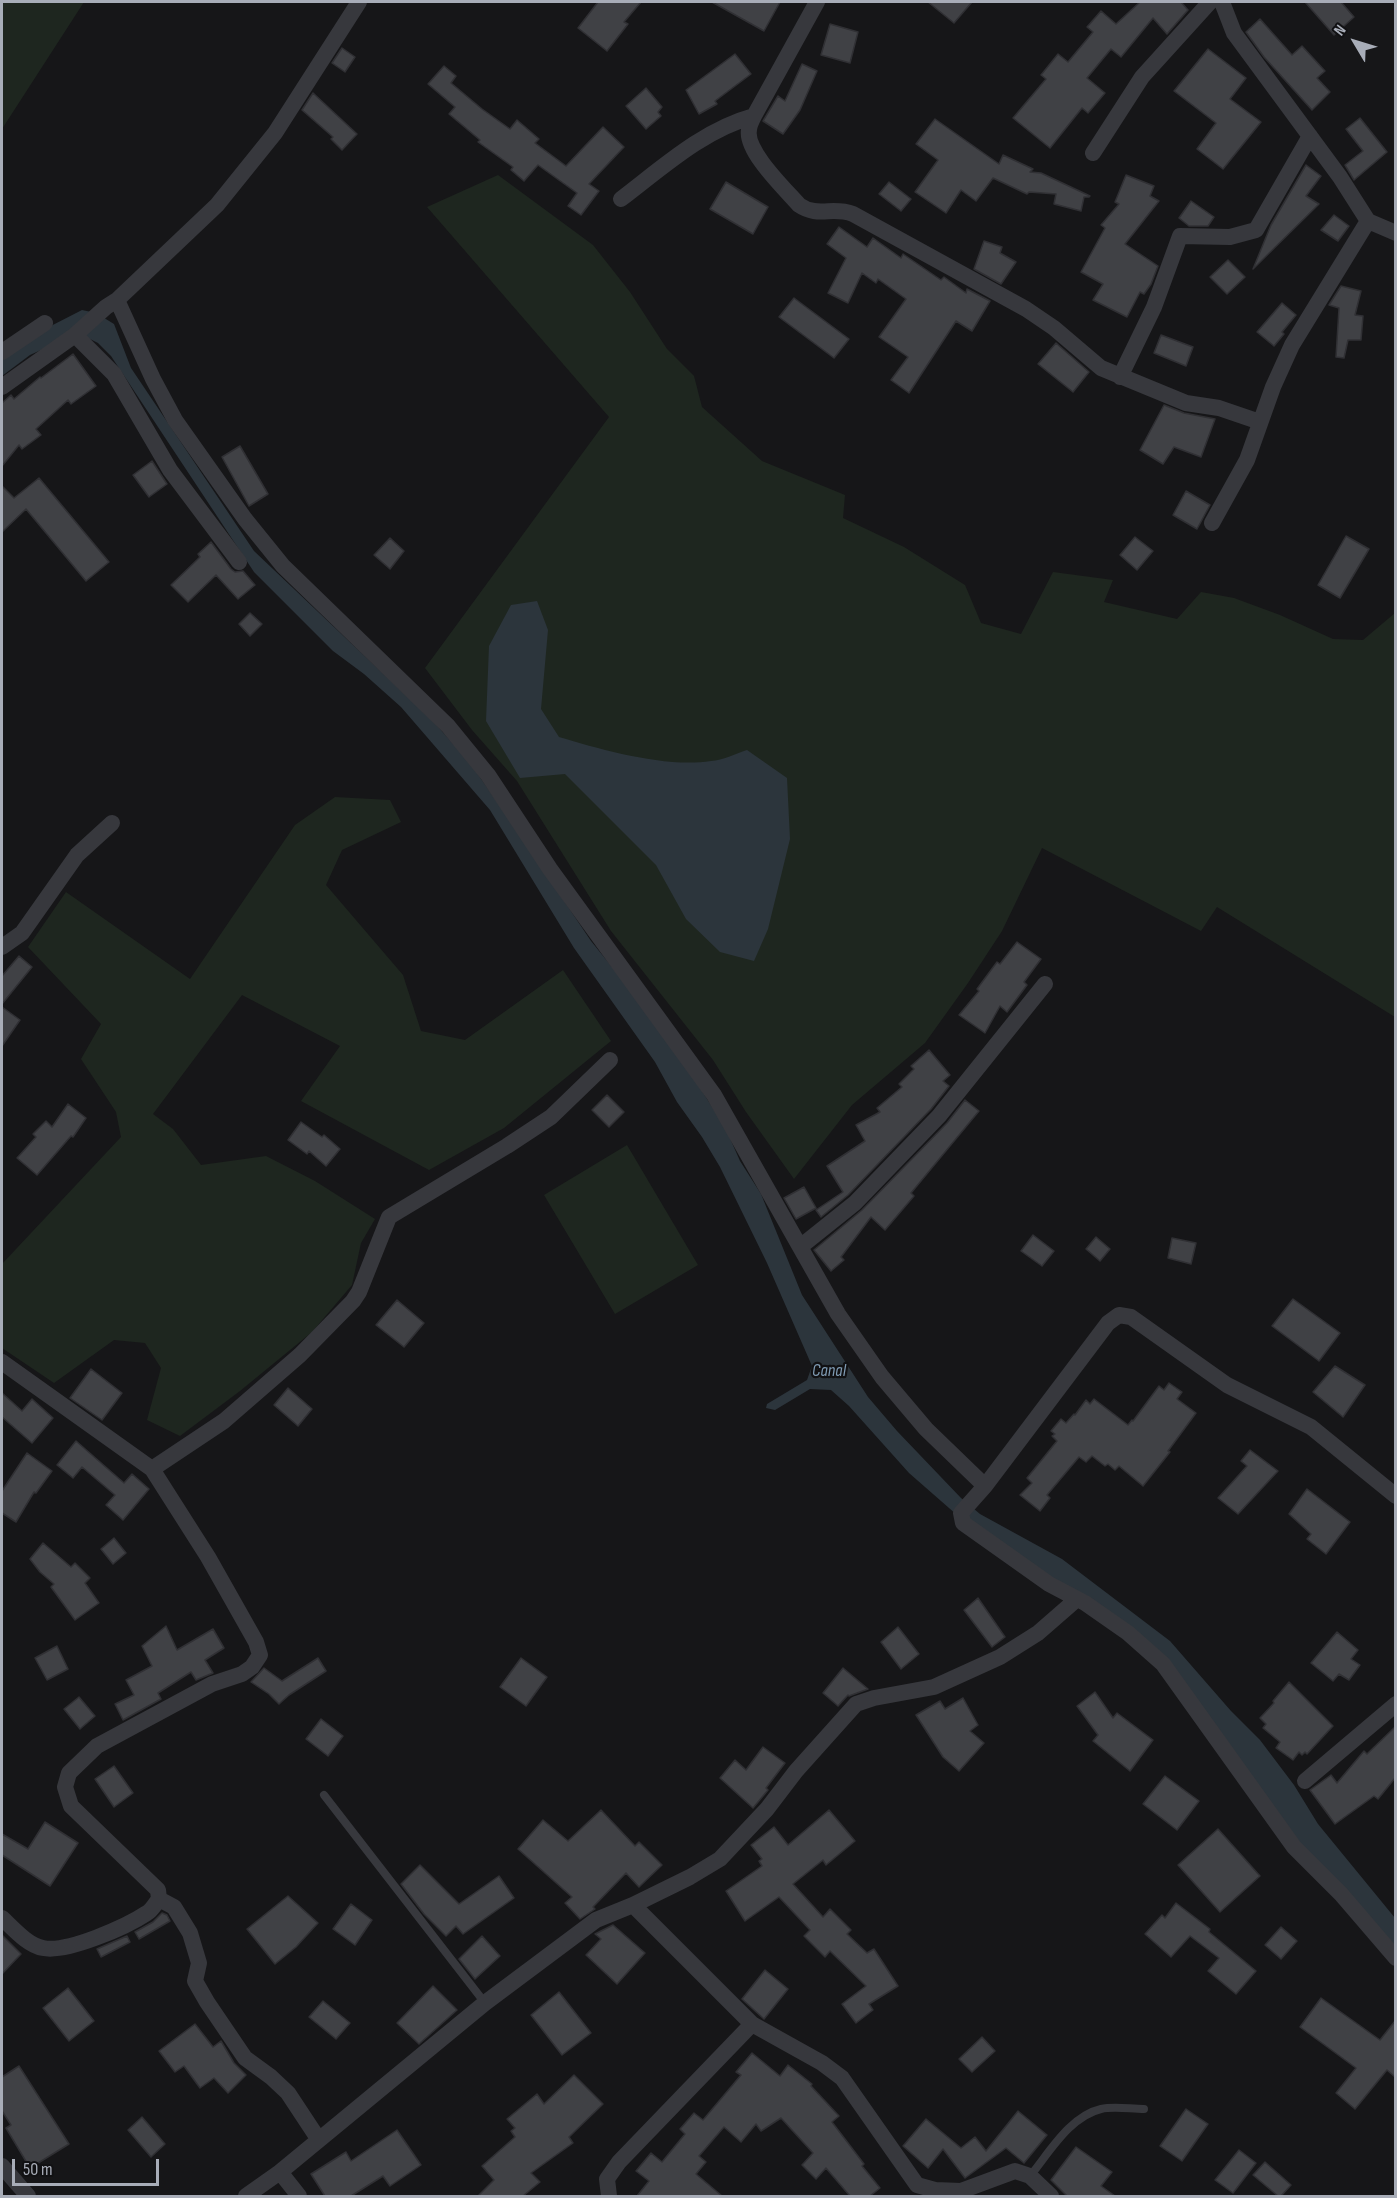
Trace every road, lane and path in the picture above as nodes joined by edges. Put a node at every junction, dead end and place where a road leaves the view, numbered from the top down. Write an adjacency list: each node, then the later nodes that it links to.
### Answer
1 (359, 2): 11 (street)
2 (818, 2): 5 (street)
3 (1210, 2): 7 (street)
4 (1222, 2): 6 (street)
5 (754, 116): 8 (street); 15 (street)
6 (1310, 136): 9 (street); 15 (street)
7 (1093, 153)
8 (621, 199)
9 (1368, 221): 10 (street); 17 (street)
10 (1395, 233)
11 (112, 303): 13 (street); 24 (street)
12 (45, 323): 14 (street)
13 (80, 331): 16 (street); 19 (street)
14 (2, 352)
15 (1120, 376): 17 (street)
16 (2, 387)
17 (1260, 422): 18 (street)
18 (1212, 523)
19 (239, 562)
20 (112, 823): 21 (street)
21 (2, 946)
22 (1045, 984): 24 (street)
23 (610, 1060): 26 (street)
24 (800, 1247): 27 (street)
25 (2, 1362): 26 (street)
26 (152, 1469): 33 (street)
27 (980, 1492): 28 (street); 29 (street)
28 (1395, 1496)
29 (1077, 1599): 34 (street); 36 (street)
30 (1395, 1704): 31 (street)
31 (1305, 1781)
32 (324, 1795): 37 (lane)
33 (159, 1899): 35 (street); 40 (street)
34 (633, 1905): 37 (street); 38 (street)
35 (2, 1918)
36 (1395, 1958)
37 (485, 2003): 40 (street)
38 (752, 2024): 43 (street); 47 (street)
39 (1144, 2109): 43 (lane)
40 (319, 2140): 42 (street)
41 (2, 2166): 44 (street)
42 (280, 2172): 45 (street); 46 (street)
43 (1030, 2176): 48 (street)
44 (28, 2196)
45 (246, 2196)
46 (299, 2196)
47 (609, 2196)
48 (1051, 2196)

